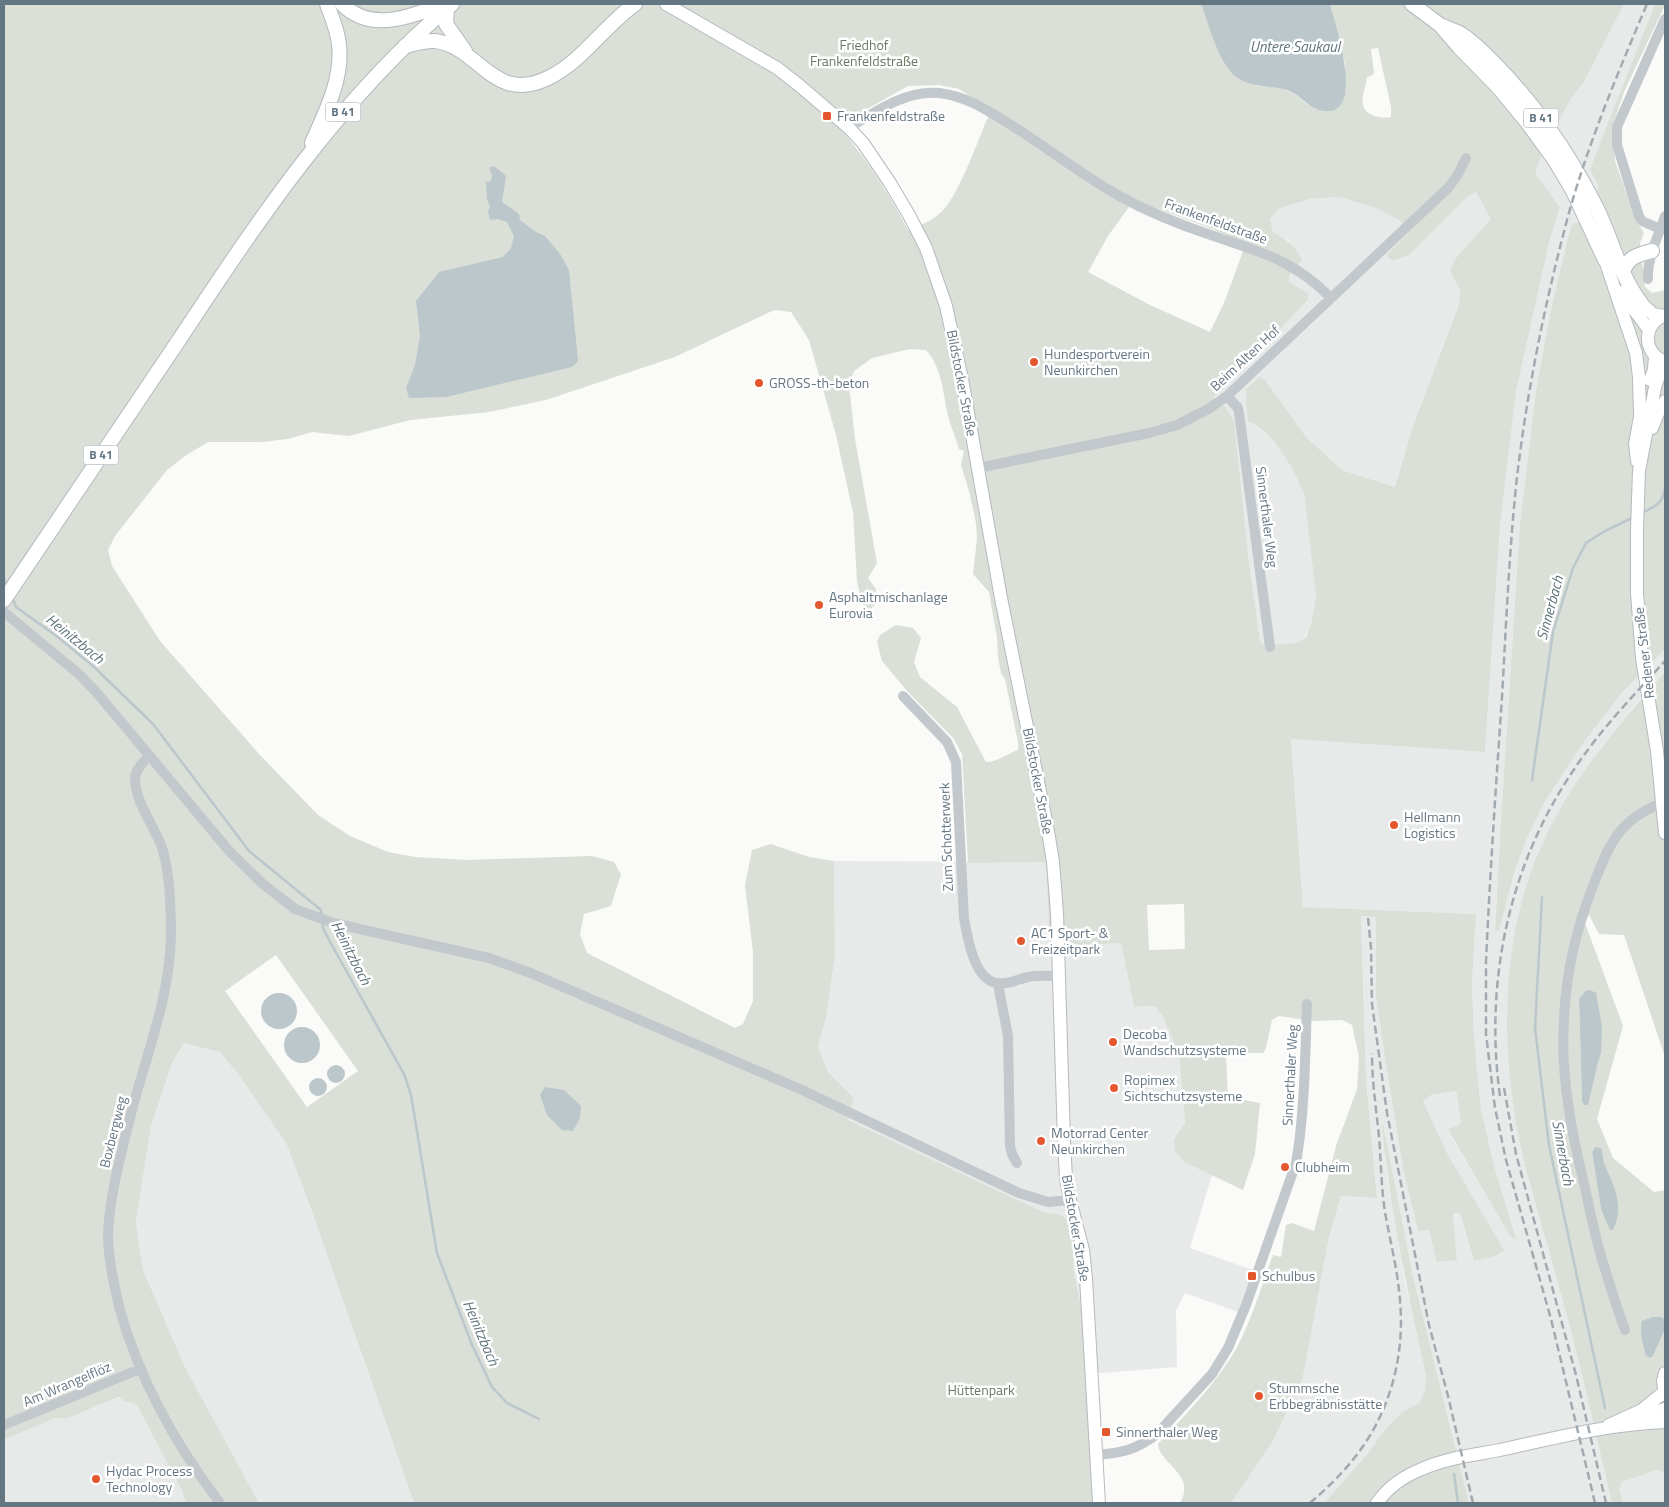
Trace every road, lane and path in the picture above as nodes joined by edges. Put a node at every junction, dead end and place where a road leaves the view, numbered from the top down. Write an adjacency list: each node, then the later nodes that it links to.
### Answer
1 (328, 4): 12 (highway)
2 (342, 4): 5 (highway)
3 (666, 4): 10 (main road, Bildstocker Straße)
4 (1412, 4): 16 (highway, B 41)
5 (447, 5): 8 (highway, B 41); 9 (highway)
6 (626, 7): 9 (highway)
7 (1665, 19): 14 (street)
8 (403, 47): 9 (highway); 12 (highway, B 41)
9 (467, 56)
10 (849, 128): 20 (street, Frankenfeldstraße); 29 (main road, Bildstocker Straße)
11 (1466, 158): 20 (street, Beim Alten Hof)
12 (304, 160): 31 (highway, B 41)
13 (1665, 216): 14 (street)
14 (1660, 230): 15 (street)
15 (1652, 251): 17 (highway); 19 (street)
16 (1610, 256): 17 (highway); 18 (highway, B 41); 23 (main road, B 41); 27 (main road, B 41)
17 (1633, 257): 18 (highway)
18 (1623, 272): 21 (highway, B 41)
19 (1648, 279)
20 (1331, 298): 25 (street, Beim Alten Hof)
21 (1641, 303): 22 (main road, B 41)
22 (1665, 313): 23 (main road, B 41)
23 (1649, 330): 24 (main road, B 41)
24 (1662, 361): 27 (main road, Redener Straße / B 41); 28 (main road, Redener Straße / B 41)
25 (1227, 396): 29 (street, Beim Alten Hof); 33 (street, Sinnerthaler Weg)
26 (1665, 401): 28 (main road)
27 (1640, 414): 30 (main road, Redener Straße / B 41)
28 (1643, 454): 30 (main road, Redener Straße / B 41)
29 (978, 468): 38 (main road, Bildstocker Straße)
30 (1639, 471): 36 (main road, Redener Straße / B 41)
31 (4, 600)
32 (4, 612): 35 (street)
33 (1270, 647)
34 (902, 696): 39 (street, Zum Schotterwerk)
35 (149, 755): 42 (street); 44 (street, Boxbergweg)
36 (1662, 803): 37 (main road, Redener Straße / B 41); 43 (street)
37 (1665, 833)
38 (1059, 976): 39 (street); 42 (main road, Bildstocker Straße)
39 (998, 984): 41 (street)
40 (1307, 1004): 52 (street, Sinnerthaler Weg)
41 (1017, 1163)
42 (1070, 1200): 52 (main road, Bildstocker Straße)
43 (1625, 1330)
44 (140, 1369): 50 (street, Am Wrangelflöz); 53 (street, Boxbergweg)
45 (1665, 1373): 46 (main road)
46 (1665, 1394): 49 (main road)
47 (1665, 1409): 49 (main road)
48 (1665, 1422): 51 (main road)
49 (1612, 1424): 51 (main road)
50 (4, 1425)
51 (1597, 1429): 55 (main road)
52 (1096, 1455): 54 (main road, Bildstocker Straße)
53 (220, 1503)
54 (1100, 1503)
55 (1377, 1503)

